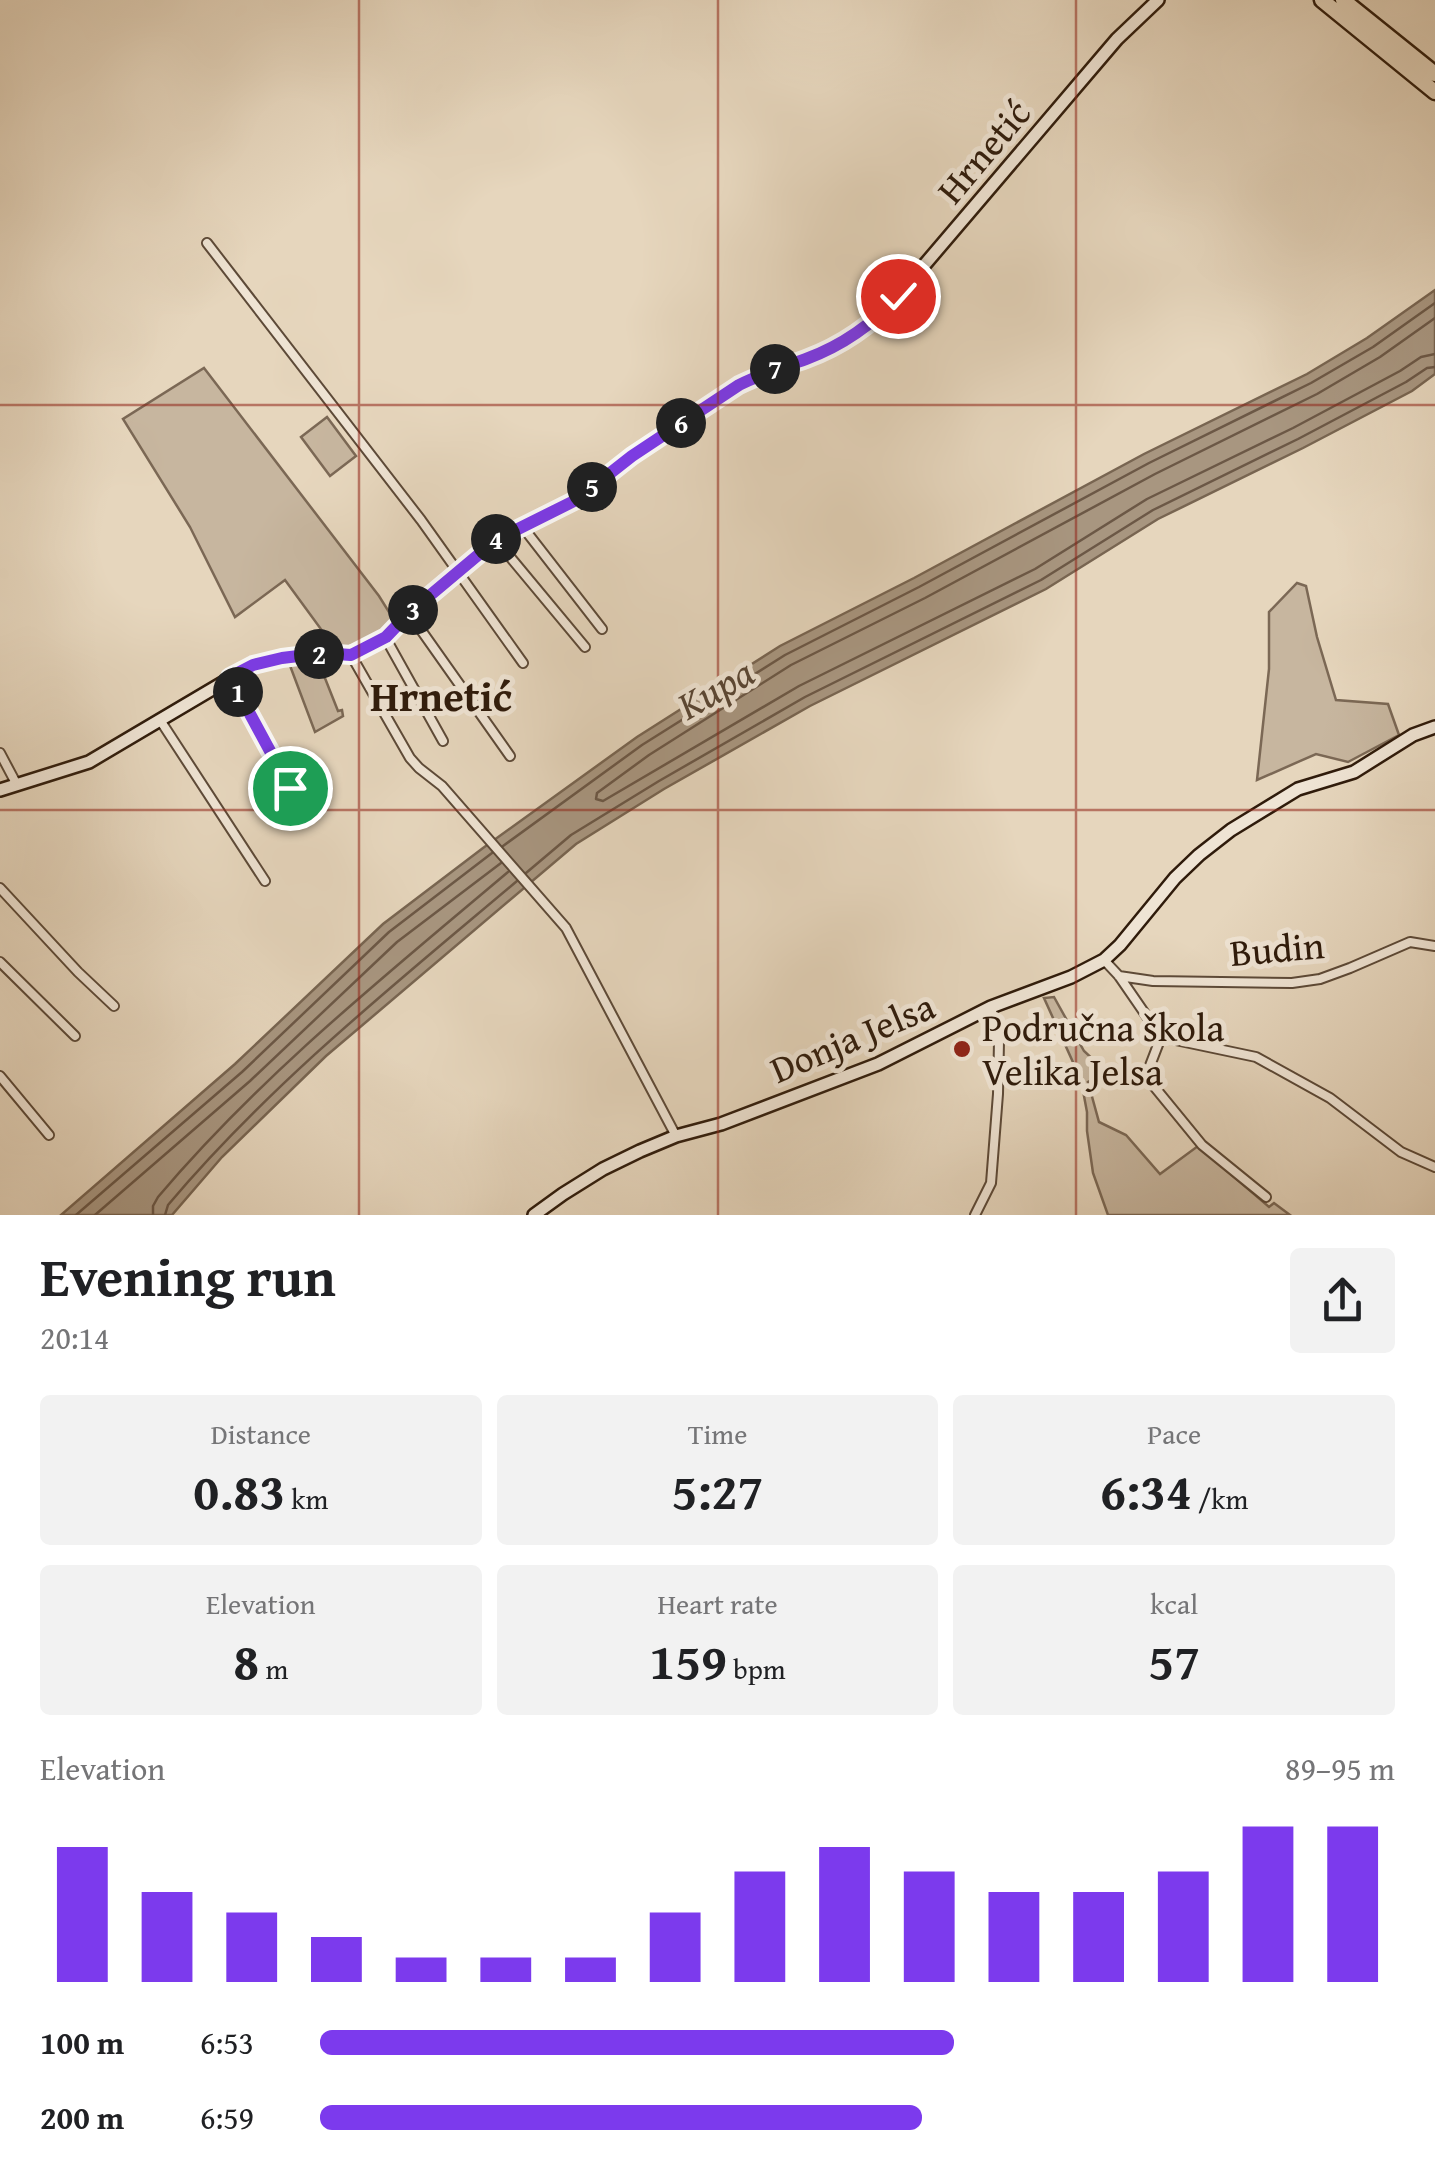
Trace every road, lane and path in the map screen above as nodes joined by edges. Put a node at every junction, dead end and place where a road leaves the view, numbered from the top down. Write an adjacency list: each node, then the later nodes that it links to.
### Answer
1 (1158, 0): 7 (street, Hrnetić)
2 (1322, 0): 5 (highway)
3 (1343, 0): 4 (highway)
4 (1435, 74)
5 (1435, 92)
6 (206, 243): 9 (street)
7 (522, 526): 8 (street, Hrnetić); 11 (street)
8 (496, 540): 9 (street, Hrnetić); 13 (street)
9 (457, 572): 10 (street, Hrnetić); 15 (street)
10 (409, 613): 12 (street, Hrnetić); 21 (street)
11 (602, 629)
12 (386, 637): 14 (street, Hrnetić); 19 (street)
13 (585, 646)
14 (351, 655): 16 (street, Hrnetić); 37 (street)
15 (523, 663)
16 (230, 677): 17 (street, Hrnetić); 23 (street)
17 (160, 720): 22 (street, Hrnetić); 25 (street)
18 (1435, 727): 28 (street, Donja Jelsa)
19 (443, 741)
20 (0, 754): 22 (street)
21 (510, 756)
22 (16, 785): 24 (street, Hrnetić)
23 (290, 788)
24 (0, 790)
25 (265, 882)
26 (0, 888): 31 (street)
27 (1435, 946): 30 (street, Budin)
28 (1104, 960): 30 (street); 32 (street, Donja Jelsa)
29 (0, 962): 33 (street)
30 (1119, 976): 34 (street)
31 (114, 1006)
32 (991, 1007): 37 (street, Donja Jelsa); 41 (street)
33 (75, 1036)
34 (1160, 1037): 38 (street); 39 (street)
35 (0, 1076): 36 (street)
36 (49, 1135)
37 (676, 1136): 40 (street, Donja Jelsa)
38 (1435, 1167)
39 (1266, 1197)
40 (534, 1215)
41 (975, 1215)

